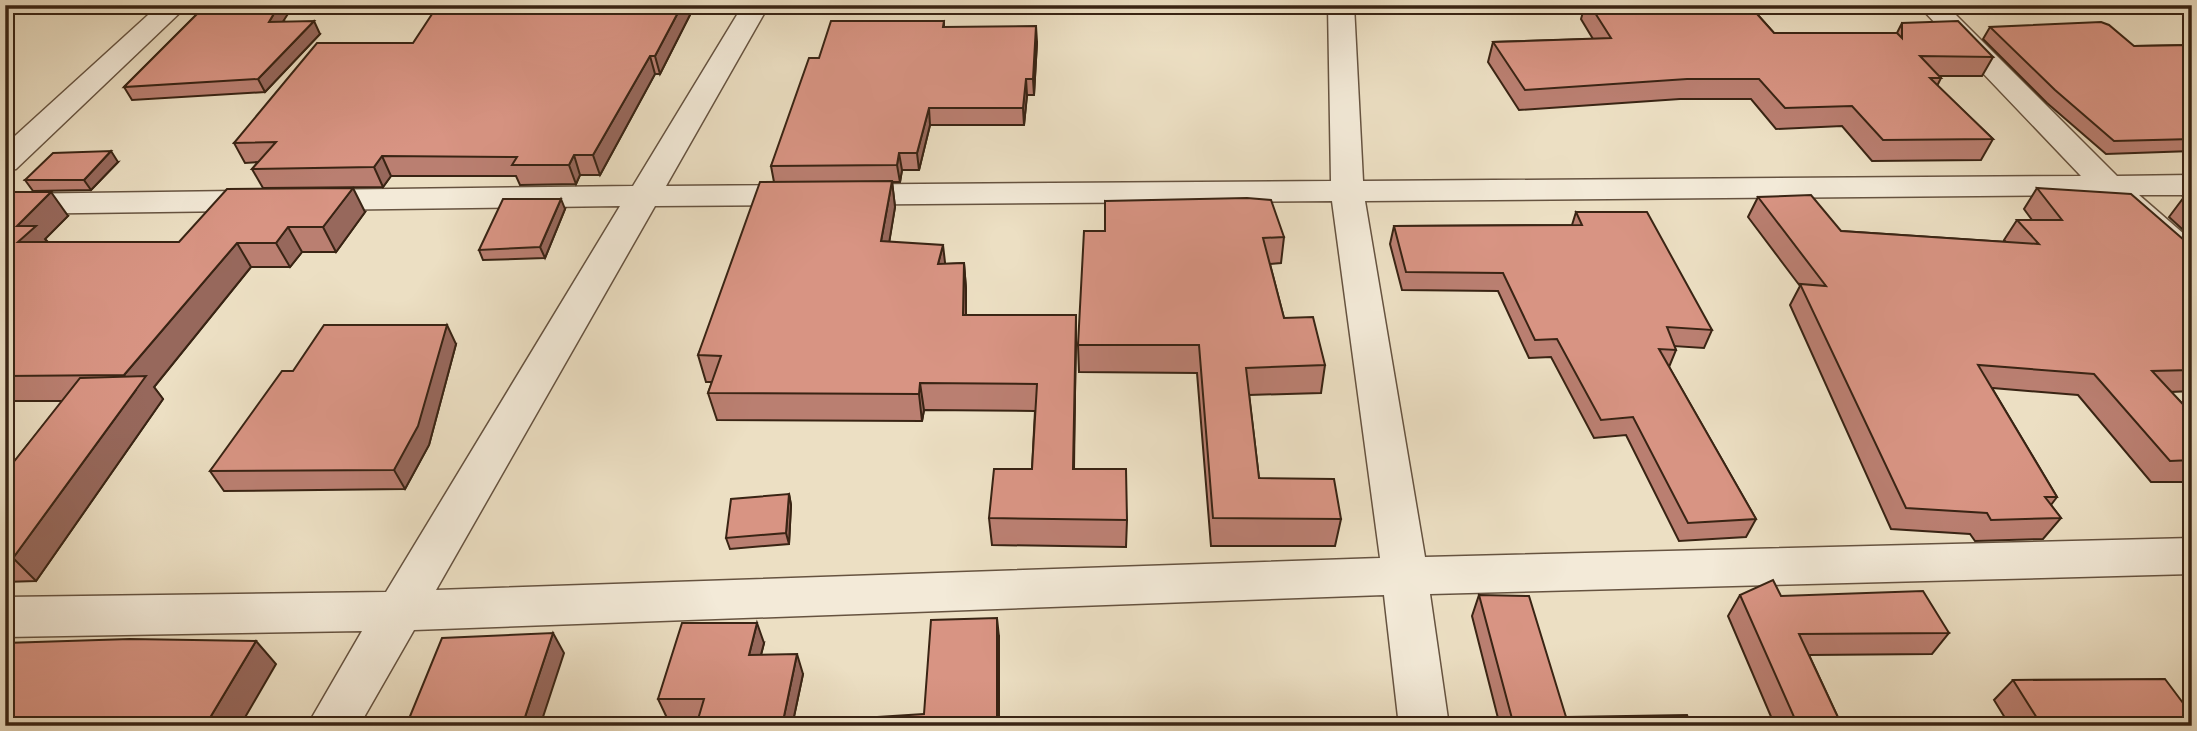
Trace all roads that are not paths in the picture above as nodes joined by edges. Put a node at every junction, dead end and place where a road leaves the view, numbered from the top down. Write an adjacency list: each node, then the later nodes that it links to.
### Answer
1 (175, 5): 5 (street)
2 (756, 5): 9 (street)
3 (1341, 5): 8 (street)
4 (1931, 5): 7 (street)
5 (5, 162)
6 (2192, 185): 7 (street)
7 (2109, 187): 8 (street); 11 (street)
8 (1347, 192): 9 (street); 13 (street)
9 (645, 196): 10 (street); 14 (street)
10 (5, 204)
11 (2192, 260)
12 (2192, 556): 13 (street)
13 (1405, 576): 14 (street); 17 (street)
14 (399, 611): 15 (street); 16 (street)
15 (5, 617)
16 (332, 726)
17 (1424, 726)

